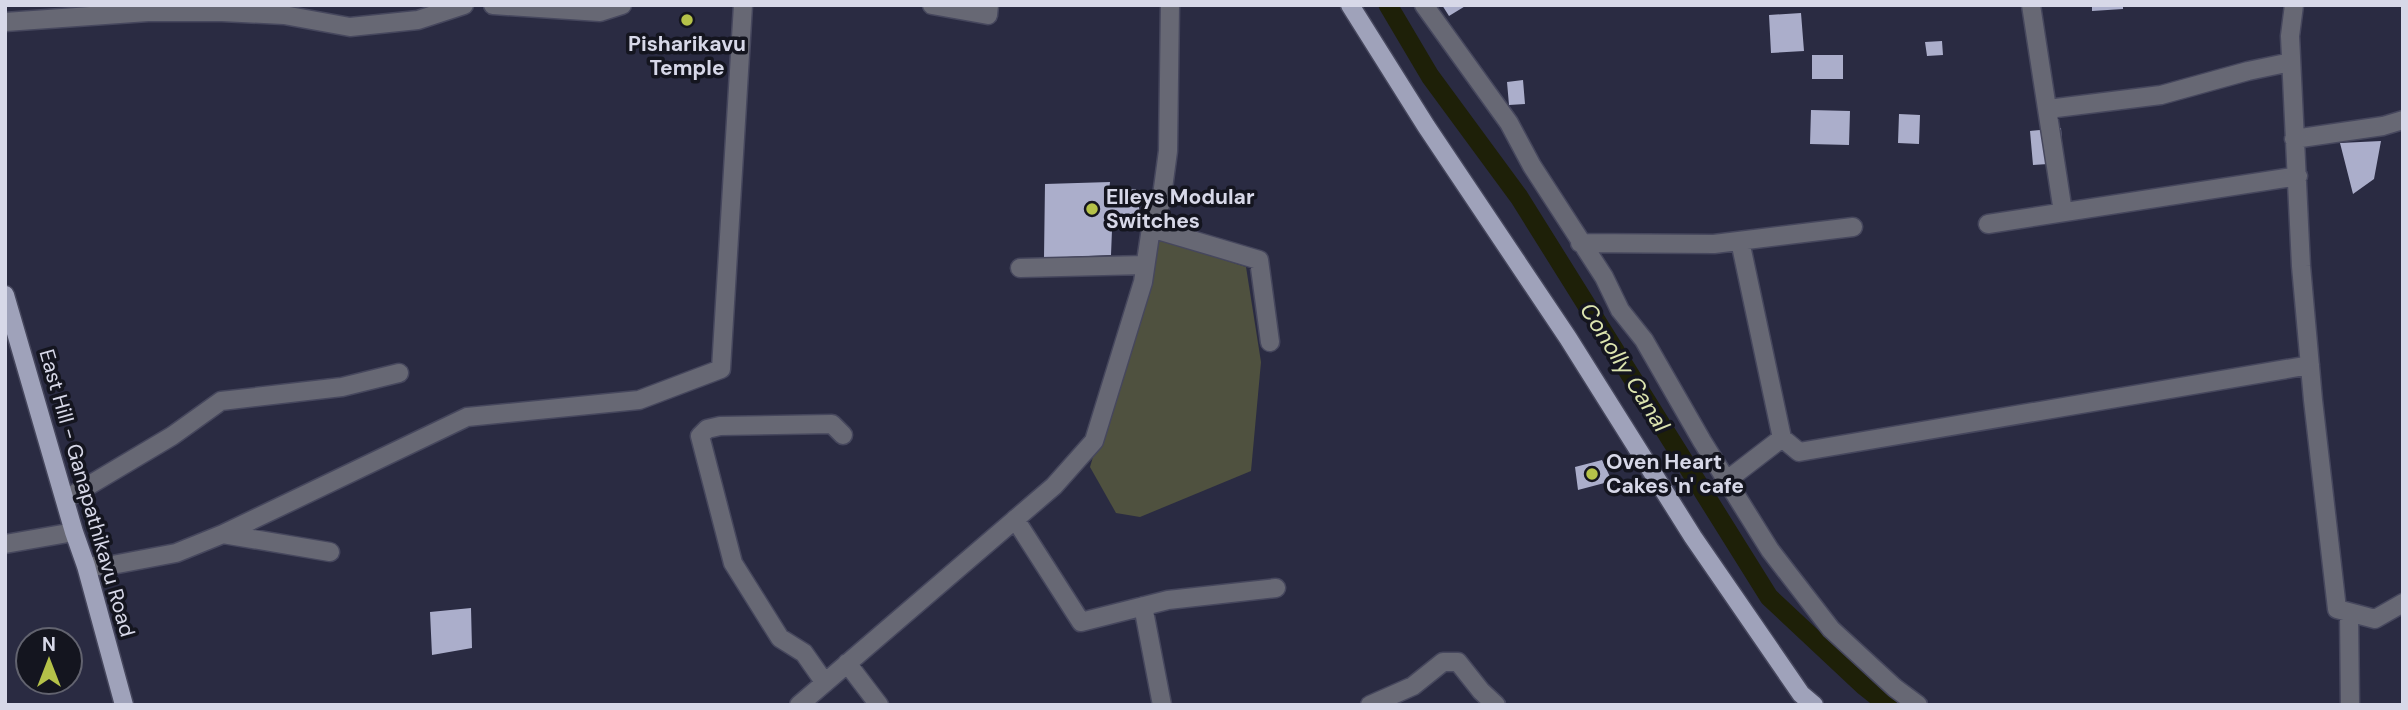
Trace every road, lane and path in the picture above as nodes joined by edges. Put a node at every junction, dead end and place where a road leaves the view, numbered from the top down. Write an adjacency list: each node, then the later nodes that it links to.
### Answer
1 (464, 5): 13 (street)
2 (493, 5): 12 (street)
3 (622, 5): 12 (street)
4 (743, 5): 37 (street)
5 (932, 5): 6 (street)
6 (989, 5)
7 (1170, 5): 22 (street)
8 (1350, 5): 53 (main road)
9 (1424, 5): 24 (street)
10 (2031, 5): 15 (street)
11 (2294, 5): 14 (street)
12 (536, 7)
13 (5, 22)
14 (2291, 62): 15 (street); 17 (street)
15 (2048, 109): 19 (street)
16 (2403, 120): 17 (street)
17 (2294, 139): 18 (street)
18 (2298, 176): 19 (street); 29 (street)
19 (2063, 212): 20 (street)
20 (1988, 224)
21 (1853, 227): 23 (street)
22 (1151, 228): 25 (street); 28 (street)
23 (1740, 241): 24 (street); 32 (street)
24 (1580, 243): 33 (street)
25 (1145, 265): 26 (street); 35 (street)
26 (1020, 268)
27 (5, 295): 34 (main road, East Hill - Ganapathikavu Road)
28 (1270, 342)
29 (2310, 365): 32 (street); 44 (street)
30 (399, 373): 34 (street)
31 (844, 435): 46 (street)
32 (1782, 438): 33 (street)
33 (1726, 481): 54 (street)
34 (66, 499): 36 (main road, East Hill - Ganapathikavu Road)
35 (1015, 519): 43 (street); 45 (street)
36 (74, 532): 38 (street); 40 (main road, East Hill - Ganapathikavu Road)
37 (223, 534): 39 (street); 40 (street)
38 (5, 544)
39 (331, 552)
40 (86, 566): 47 (main road, East Hill - Ganapathikavu Road)
41 (1276, 588): 43 (street)
42 (2403, 603): 44 (street)
43 (1143, 606): 50 (street)
44 (2349, 612): 55 (street)
45 (847, 663): 46 (street); 49 (street)
46 (825, 683): 48 (street)
47 (124, 705)
48 (799, 705)
49 (879, 705)
50 (1162, 705)
51 (1370, 705): 52 (street)
52 (1496, 705)
53 (1814, 705)
54 (1918, 705)
55 (2350, 705)

